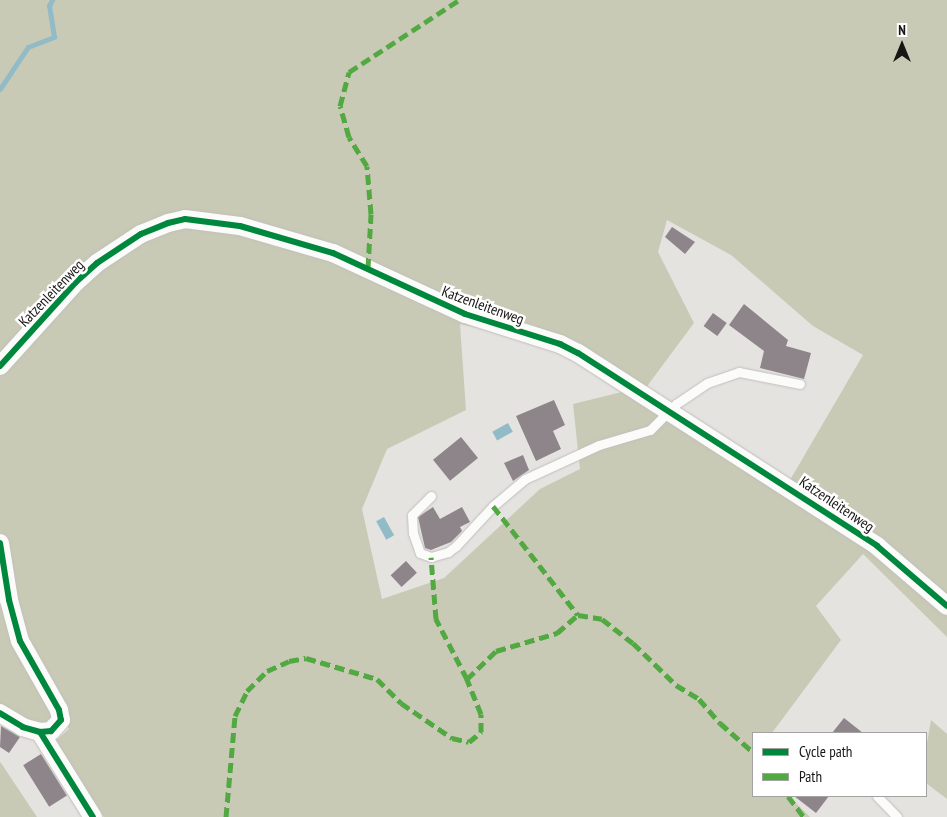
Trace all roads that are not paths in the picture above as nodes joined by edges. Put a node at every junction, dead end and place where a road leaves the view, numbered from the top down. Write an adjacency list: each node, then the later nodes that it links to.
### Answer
1 (0, 366): 3 (street, Katzenleitenweg)
2 (800, 384): 3 (lane)
3 (668, 410): 4 (lane); 6 (street, Katzenleitenweg)
4 (431, 496)
5 (0, 543): 8 (street)
6 (947, 606)
7 (0, 713): 8 (street)
8 (40, 732): 10 (street)
9 (878, 797): 11 (lane)
10 (93, 817)
11 (896, 817)

